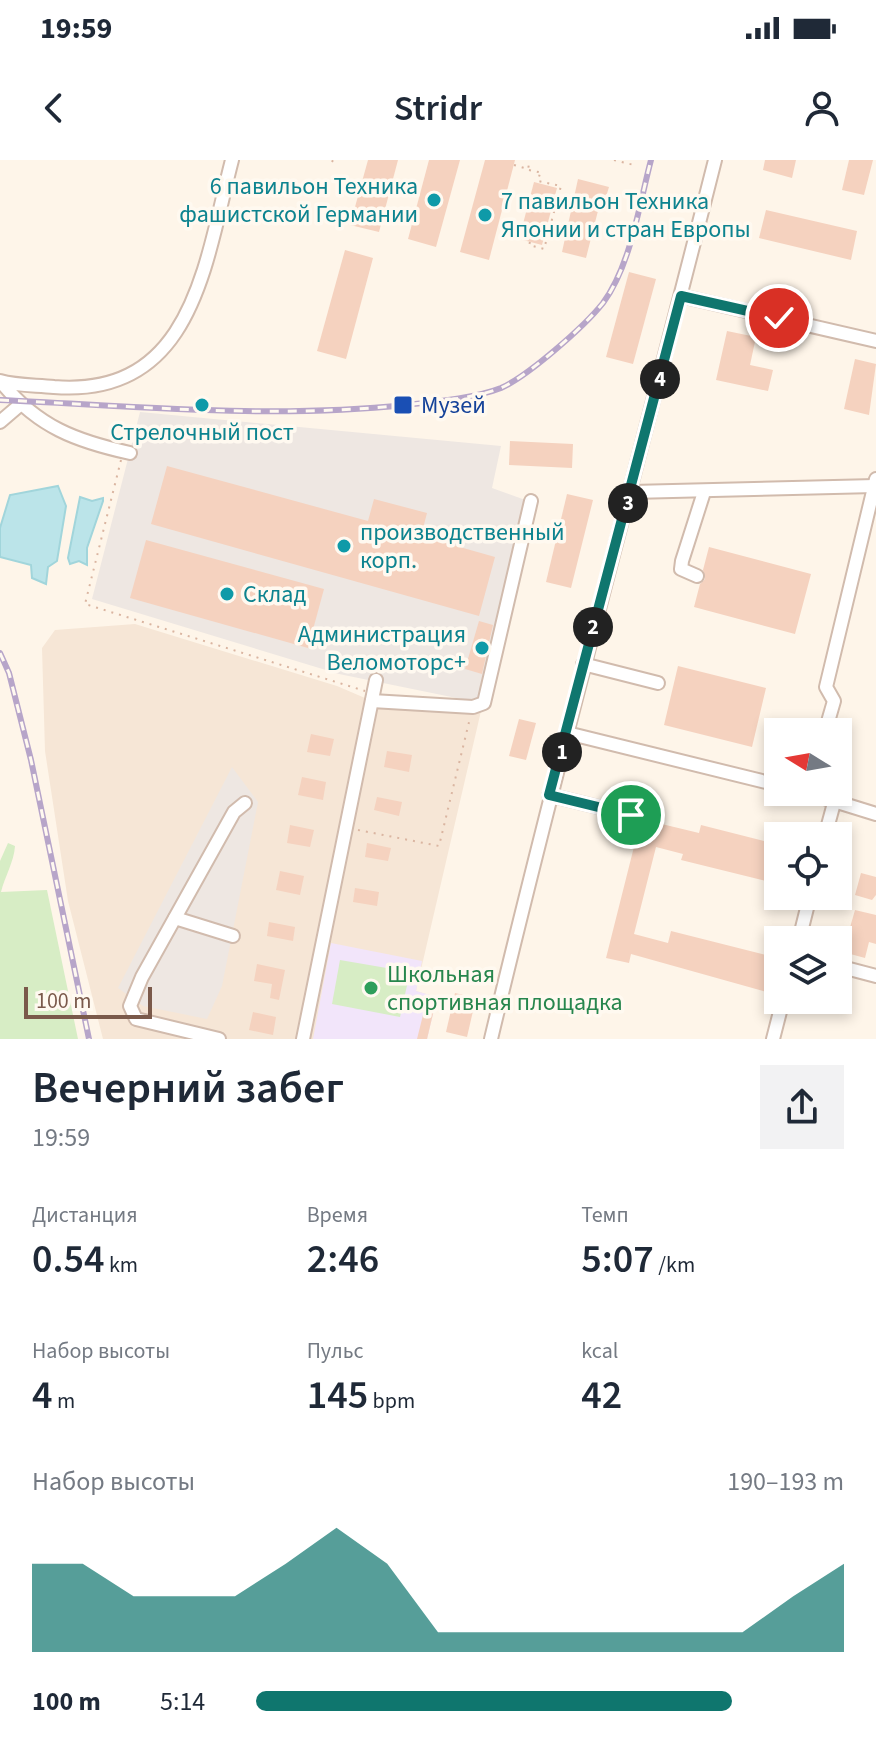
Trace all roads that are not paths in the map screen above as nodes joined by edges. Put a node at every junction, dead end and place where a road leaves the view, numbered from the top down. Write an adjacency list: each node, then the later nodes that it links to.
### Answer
1 (232, 160): 5 (street)
2 (715, 160): 3 (street)
3 (681, 296): 4 (street); 11 (street)
4 (876, 341)
5 (1, 382): 6 (street)
6 (21, 404): 7 (street); 8 (street)
7 (0, 422)
8 (126, 452)
9 (876, 479): 10 (street)
10 (875, 486): 12 (street); 19 (street)
11 (632, 492): 12 (street); 15 (street)
12 (704, 492): 14 (street)
13 (531, 501): 18 (street)
14 (697, 576)
15 (583, 664): 17 (street); 20 (street)
16 (376, 680): 18 (street)
17 (658, 683)
18 (373, 698): 33 (street)
19 (829, 718)
20 (567, 733): 21 (street); 22 (street)
21 (764, 782)
22 (549, 795): 26 (street); 34 (street)
23 (245, 803): 27 (street)
24 (845, 806): 25 (street)
25 (876, 814)
26 (631, 815)
27 (175, 918): 28 (street); 32 (street)
28 (233, 936)
29 (852, 970): 30 (street)
30 (876, 976)
31 (779, 1014): 35 (street)
32 (219, 1039)
33 (303, 1039)
34 (491, 1039)
35 (773, 1039)

